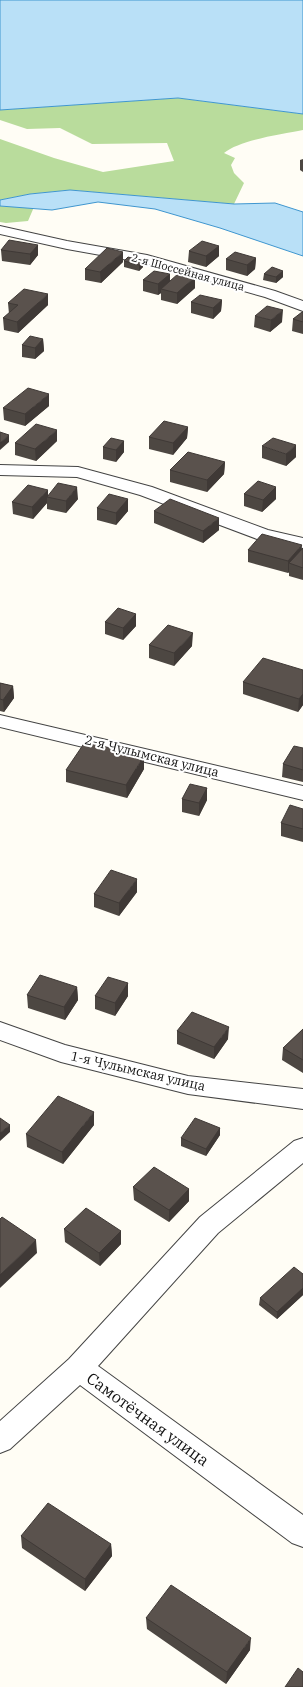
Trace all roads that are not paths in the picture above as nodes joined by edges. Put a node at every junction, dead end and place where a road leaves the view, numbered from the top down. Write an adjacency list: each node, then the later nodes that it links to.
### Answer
1 (0, 230): 2 (street, 2-я Шоссейная улица)
2 (303, 306)
3 (0, 470): 4 (street)
4 (303, 544)
5 (0, 720): 6 (street, 2-я Чулымская улица)
6 (303, 793)
7 (0, 1031): 8 (street, 1-я Чулымская улица)
8 (303, 1099)
9 (303, 1148): 10 (street)
10 (79, 1368): 11 (street, Самотёчная улица); 12 (street, Самотёчная улица)
11 (0, 1440)
12 (303, 1533)

